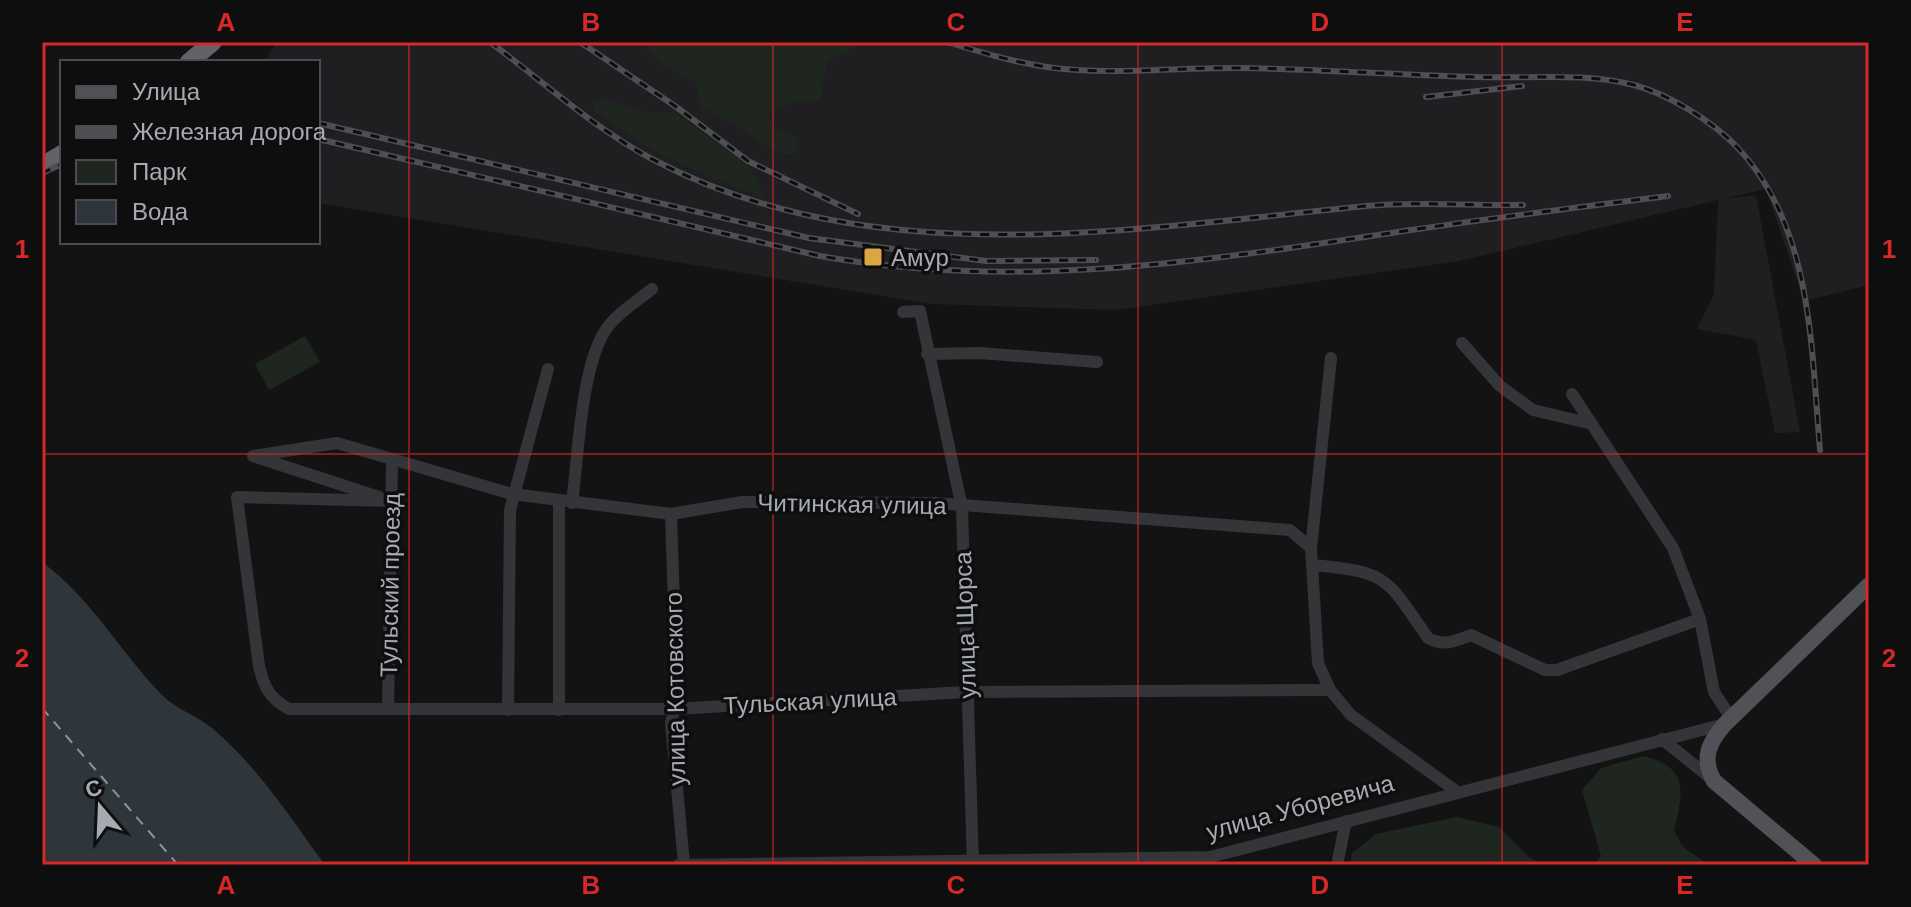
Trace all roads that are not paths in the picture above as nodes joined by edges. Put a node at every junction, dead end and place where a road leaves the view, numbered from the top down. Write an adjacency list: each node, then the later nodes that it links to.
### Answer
1 (213, 42): 2 (highway)
2 (191, 60)
3 (60, 155): 4 (highway)
4 (42, 166)
5 (652, 289): 17 (street)
6 (903, 312): 8 (street, улица Щорса)
7 (1462, 343): 13 (street)
8 (927, 354): 10 (street); 18 (street, улица Щорса)
9 (1331, 358): 20 (street)
10 (1097, 362)
11 (548, 369): 15 (street)
12 (1572, 394): 13 (street)
13 (1592, 424): 23 (street)
14 (392, 461): 15 (street, Читинская улица); 16 (street, Тульский проезд); 16 (street, Читинская улица)
15 (512, 494): 17 (street, Читинская улица); 28 (street)
16 (391, 501): 26 (street, Тульский проезд); 26 (street, Тульская улица)
17 (566, 502): 19 (street, Читинская улица); 29 (street)
18 (962, 508): 19 (street, Читинская улица); 20 (street, Читинская улица); 25 (street, улица Щорса)
19 (671, 514): 27 (street, улица Котовского)
20 (1311, 548): 21 (street)
21 (1312, 565): 23 (street); 24 (street)
22 (1869, 585): 30 (main road)
23 (1700, 619): 30 (street)
24 (1330, 690): 25 (street, Тульская улица); 33 (street)
25 (966, 692): 27 (street, Тульская улица); 36 (street, улица Щорса)
26 (388, 709): 28 (street, Тульская улица)
27 (674, 709): 29 (street, Тульская улица); 37 (street, улица Котовского)
28 (508, 710): 29 (street, Тульская улица)
29 (559, 710)
30 (1728, 721): 31 (street, улица Уборевича); 32 (main road)
31 (1662, 739): 32 (street); 33 (street, улица Уборевича)
32 (1714, 781): 40 (main road)
33 (1456, 791): 34 (street, улица Уборевича)
34 (1346, 821): 35 (street, улица Уборевича); 39 (street)
35 (1207, 861): 36 (street, улица Уборевича)
36 (973, 863): 37 (street, улица Уборевича)
37 (684, 864): 38 (street, улица Уборевича)
38 (678, 865)
39 (1337, 865)
40 (1814, 865)

